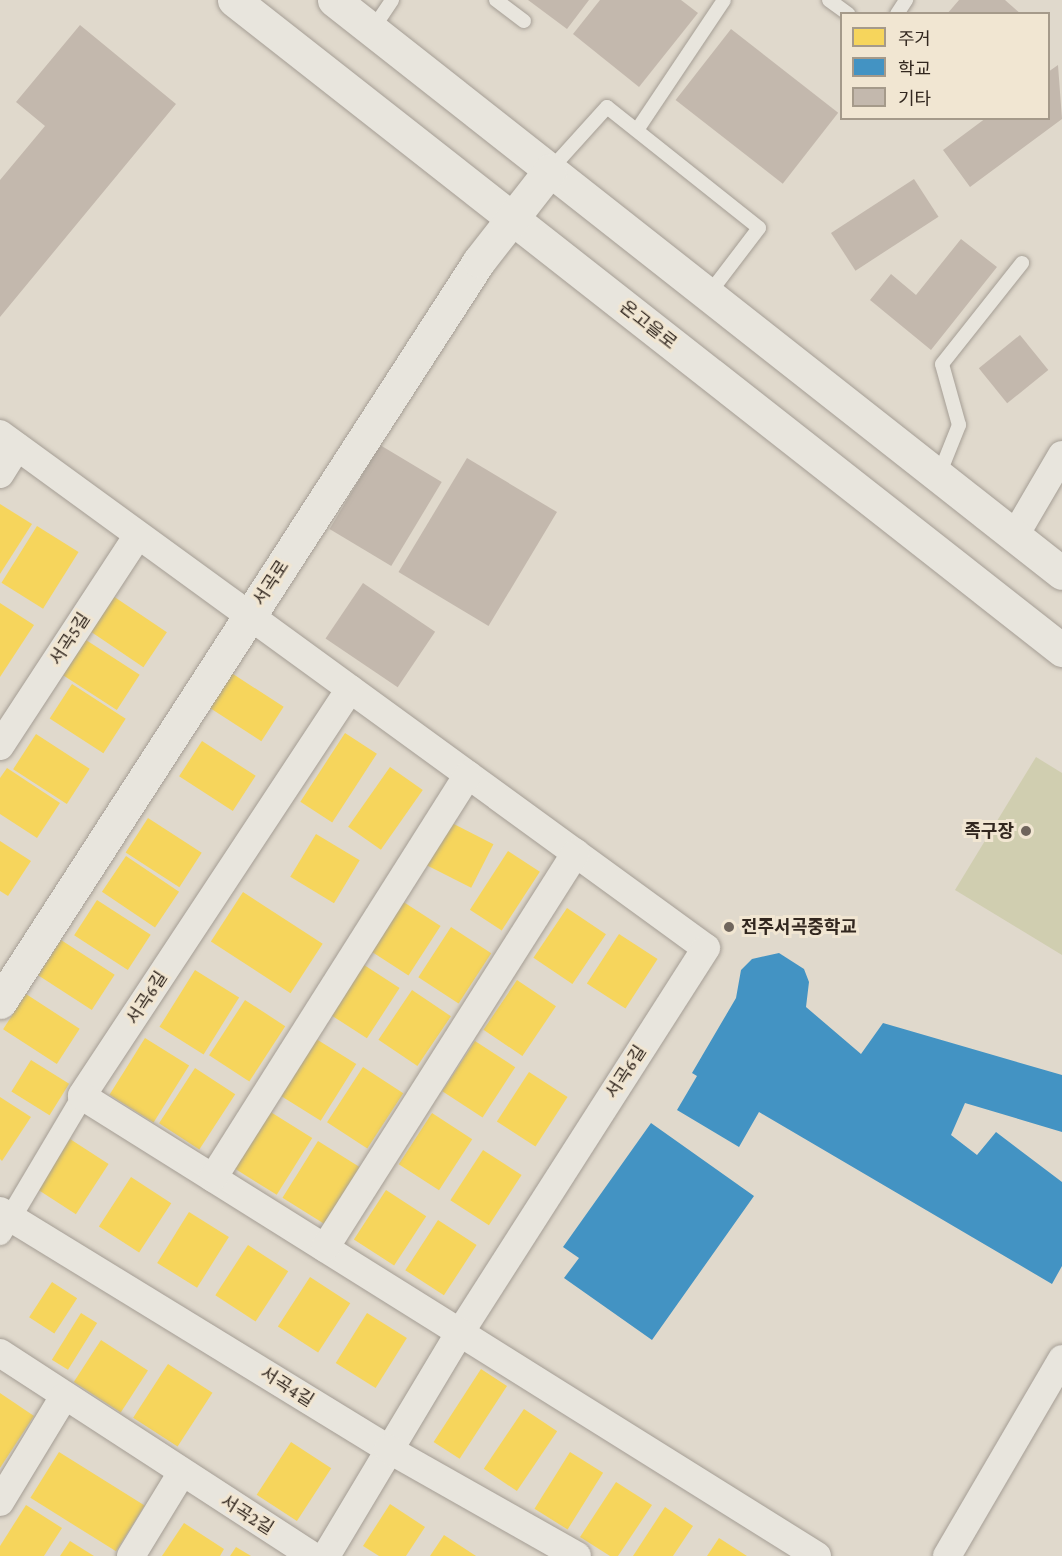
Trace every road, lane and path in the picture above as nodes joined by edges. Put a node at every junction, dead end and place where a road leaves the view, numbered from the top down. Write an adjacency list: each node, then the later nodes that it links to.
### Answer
1 (234, 0): 12 (street, 온고을로)
2 (334, 0): 9 (street)
3 (392, 0): 9 (lane)
4 (496, 0): 8 (lane)
5 (724, 0): 10 (lane)
6 (829, 0): 7 (lane)
7 (845, 12)
8 (524, 21)
9 (372, 30): 11 (street)
10 (637, 130): 11 (lane); 14 (lane)
11 (550, 170): 12 (street, 서곡로); 14 (street)
12 (513, 219): 22 (street, 서곡로); 23 (street, 온고을로)
13 (1022, 263): 18 (lane)
14 (708, 295): 18 (street)
15 (9, 441): 17 (street); 19 (street)
16 (1062, 455): 20 (street)
17 (0, 474)
18 (938, 477): 20 (street)
19 (138, 535): 22 (street); 25 (street, 서곡5길)
20 (1014, 537): 21 (street)
21 (1062, 573)
22 (250, 616): 24 (street, 서곡6길); 28 (street, 서곡로)
23 (1062, 650)
24 (350, 689): 26 (street, 서곡6길); 29 (street, 서곡6길)
25 (1, 745)
26 (468, 775): 27 (street, 서곡6길); 30 (street)
27 (576, 853): 32 (street); 33 (street, 서곡6길)
28 (0, 1002)
29 (82, 1096): 30 (street); 31 (street, 서곡6길)
30 (213, 1178): 32 (street)
31 (3, 1220): 37 (street, 서곡4길)
32 (325, 1248): 33 (street)
33 (460, 1332): 37 (street, 서곡6길); 44 (street)
34 (0, 1353): 36 (street, 서곡2길)
35 (1062, 1359): 45 (street)
36 (63, 1398): 38 (street, 서곡2길); 39 (street)
37 (388, 1449): 42 (street); 43 (street, 서곡4길)
38 (181, 1474): 40 (street); 41 (street, 서곡2길)
39 (0, 1502)
40 (131, 1556)
41 (314, 1556)
42 (326, 1556)
43 (577, 1556)
44 (817, 1556)
45 (947, 1556)

